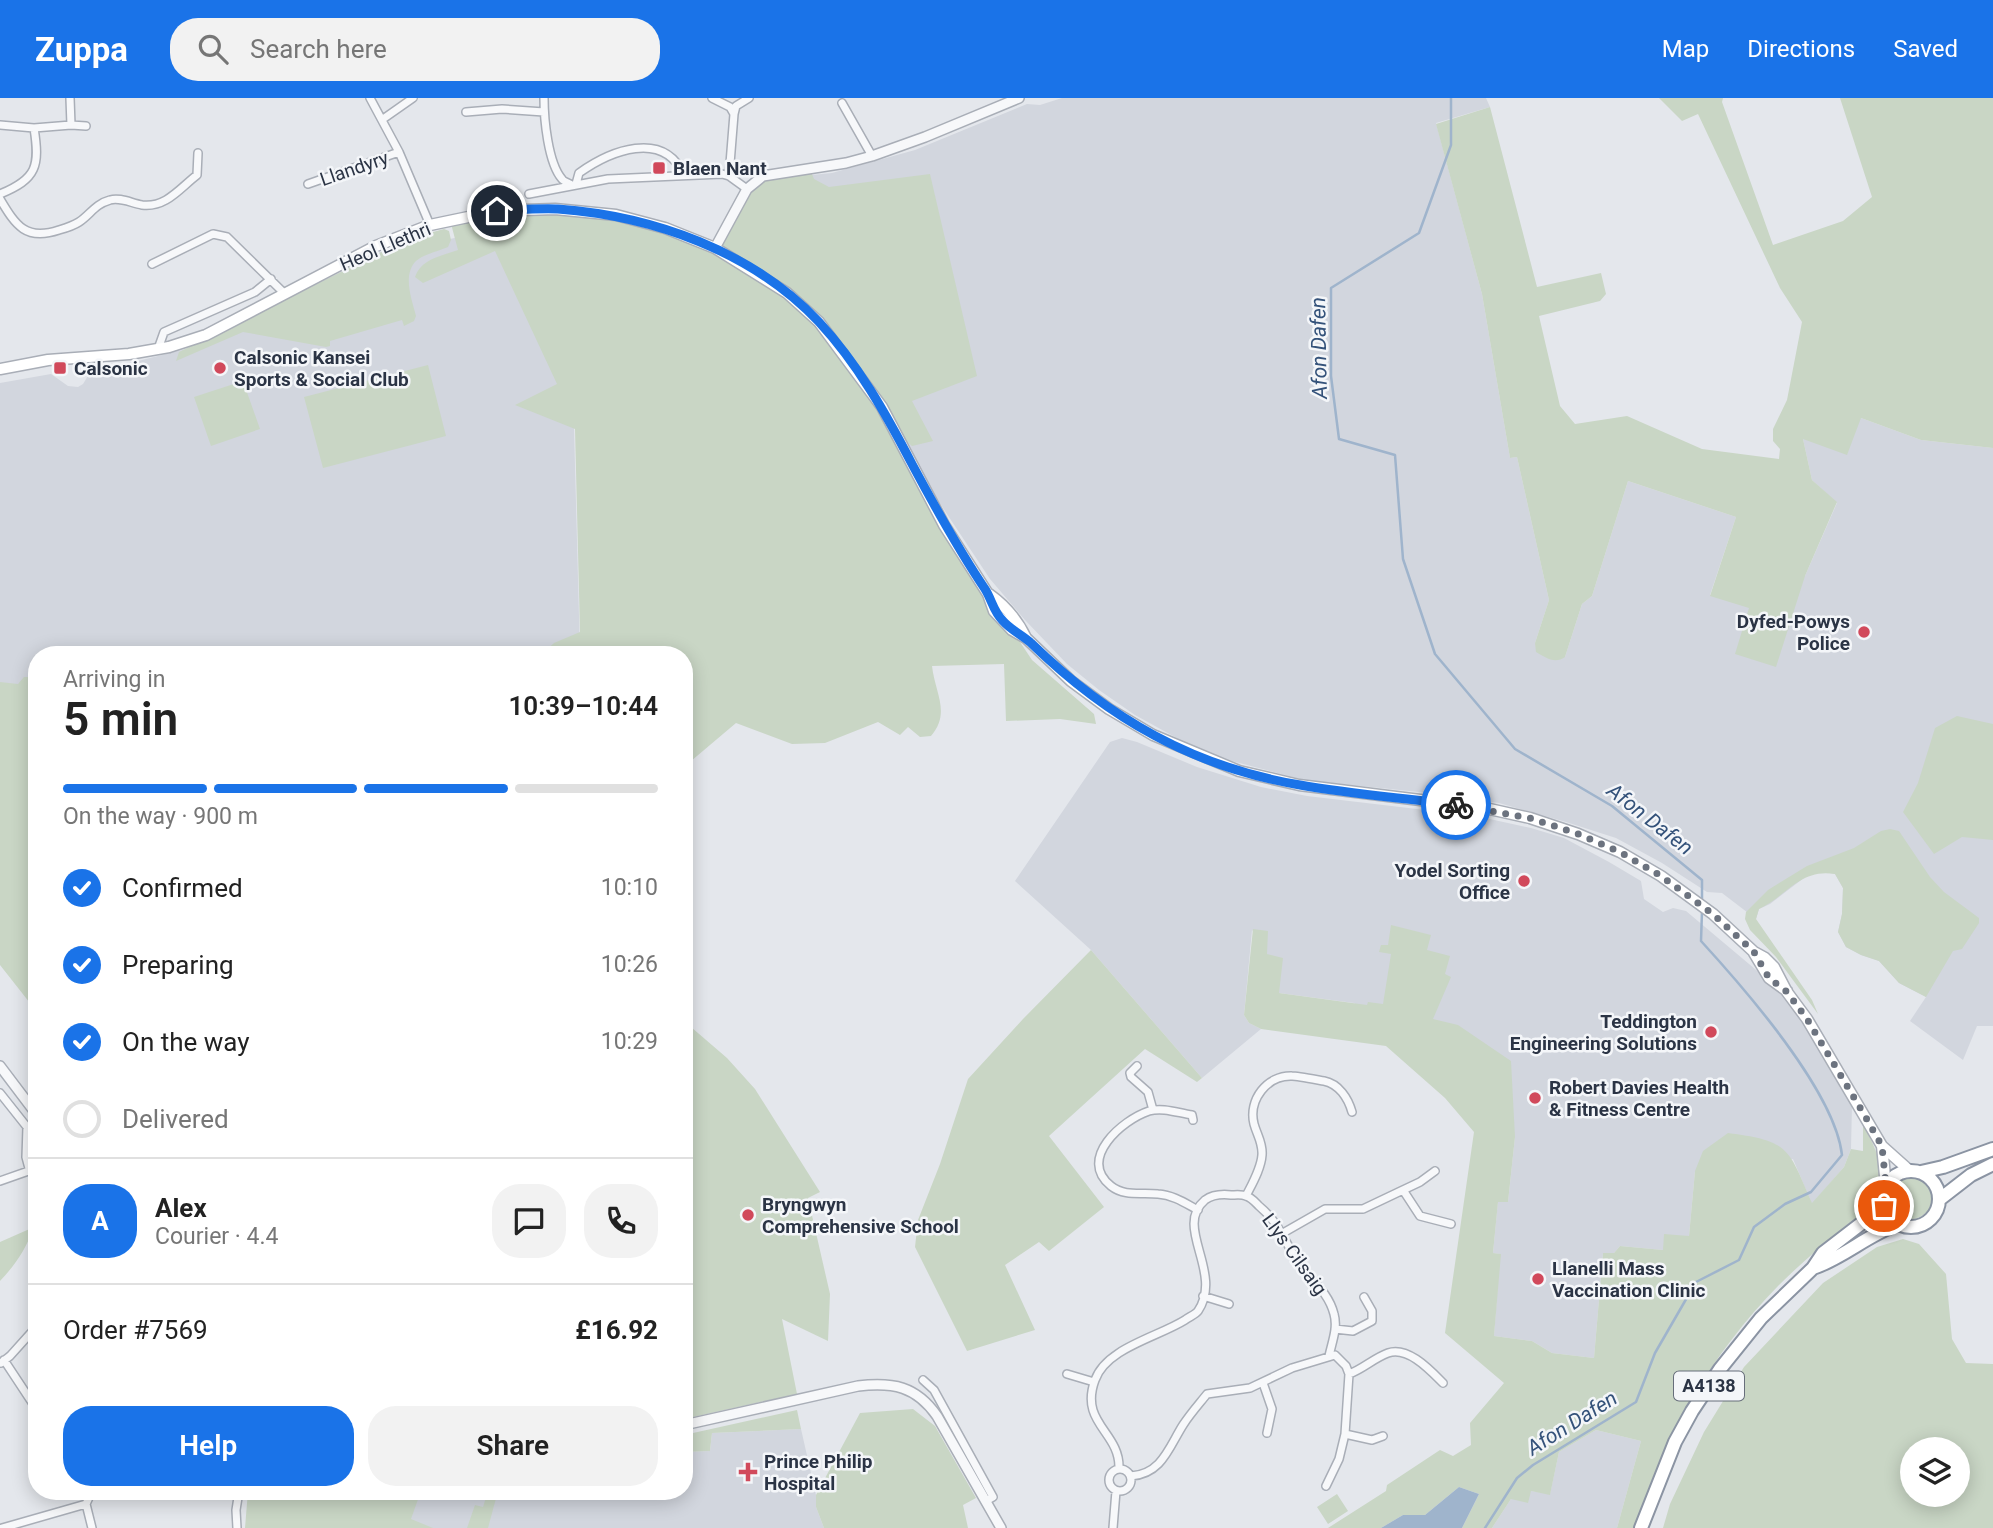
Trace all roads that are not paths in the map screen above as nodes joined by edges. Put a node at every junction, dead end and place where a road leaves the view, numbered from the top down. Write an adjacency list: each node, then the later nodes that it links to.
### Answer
1 (70, 98): 15 (street)
2 (370, 98): 13 (street, Llandyry)
3 (413, 98): 13 (street)
4 (544, 98): 11 (street)
5 (712, 98): 12 (street)
6 (749, 98): 12 (street)
7 (1019, 98): 8 (street)
8 (1007, 100): 20 (street)
9 (842, 103): 20 (street)
10 (466, 111): 11 (street)
11 (544, 112): 24 (street)
12 (734, 114): 22 (street)
13 (383, 119): 19 (street, Llandyry)
14 (0, 125): 17 (street)
15 (71, 125): 16 (street); 17 (street)
16 (86, 126)
17 (34, 128): 26 (street)
18 (198, 152): 28 (street)
19 (399, 152): 23 (street, Llandyry); 29 (street, Llandyry)
20 (872, 156): 25 (street)
21 (684, 175): 22 (street); 24 (street); 24 (street)
22 (729, 176): 25 (street)
23 (308, 184)
24 (574, 185): 27 (street)
25 (747, 189): 30 (street)
26 (0, 194)
27 (529, 194)
28 (0, 199)
29 (430, 225): 30 (main road, Heol Llethri); 33 (main road, Heol Llethri)
30 (715, 248): 43 (main road, Heol Llethri)
31 (152, 264): 32 (street)
32 (271, 279): 33 (street); 34 (street)
33 (285, 294): 34 (main road, Heol Llethri)
34 (158, 349): 35 (main road, Heol Llethri)
35 (0, 369)
36 (0, 1066): 39 (street)
37 (1137, 1066): 40 (street)
38 (0, 1093): 45 (street)
39 (28, 1103)
40 (1153, 1110): 42 (street); 56 (street)
41 (1352, 1112): 53 (street)
42 (1193, 1120)
43 (1882, 1146): 49 (main road); 51 (main road)
44 (1993, 1149): 49 (highway)
45 (28, 1160)
46 (1993, 1164): 54 (highway)
47 (1435, 1171): 52 (street)
48 (28, 1172): 50 (street)
49 (1916, 1172): 51 (highway); 54 (highway)
50 (0, 1181)
51 (1886, 1186): 55 (highway)
52 (1403, 1189): 57 (street); 59 (street)
53 (1246, 1196): 56 (street, Llys Cilsaig); 59 (street, Llys Cilsaig)
54 (1940, 1199): 58 (highway)
55 (1884, 1206): 58 (highway); 60 (highway, A4138)
56 (1198, 1210): 61 (street)
57 (1451, 1224)
58 (1898, 1224): 60 (highway, A4138)
59 (1283, 1233): 64 (street, Llys Cilsaig)
60 (1813, 1268): 92 (highway, A4138)
61 (1203, 1296): 63 (street); 71 (street)
62 (1364, 1297): 64 (street)
63 (1229, 1304)
64 (1335, 1329): 66 (street, Llys Cilsaig)
65 (28, 1335): 67 (street)
66 (1329, 1356): 69 (street); 72 (street)
67 (2, 1362): 74 (street)
68 (1067, 1374): 71 (street)
69 (1349, 1374): 73 (street); 77 (street)
70 (923, 1380): 85 (street)
71 (1094, 1382): 79 (street)
72 (1263, 1383): 76 (street); 80 (street)
73 (1443, 1383)
74 (28, 1398)
75 (693, 1423): 85 (street)
76 (1267, 1433)
77 (1345, 1434): 78 (street); 81 (street)
78 (1383, 1436)
79 (1119, 1468): 80 (street); 82 (street)
80 (1131, 1476): 82 (street)
81 (1326, 1486)
82 (1116, 1491): 91 (street)
83 (88, 1500): 86 (street)
84 (238, 1500): 89 (street)
85 (986, 1501): 90 (street)
86 (86, 1504): 87 (street); 88 (street)
87 (2, 1528)
88 (92, 1528)
89 (237, 1528)
90 (1001, 1528)
91 (1114, 1528)
92 (1641, 1528)

